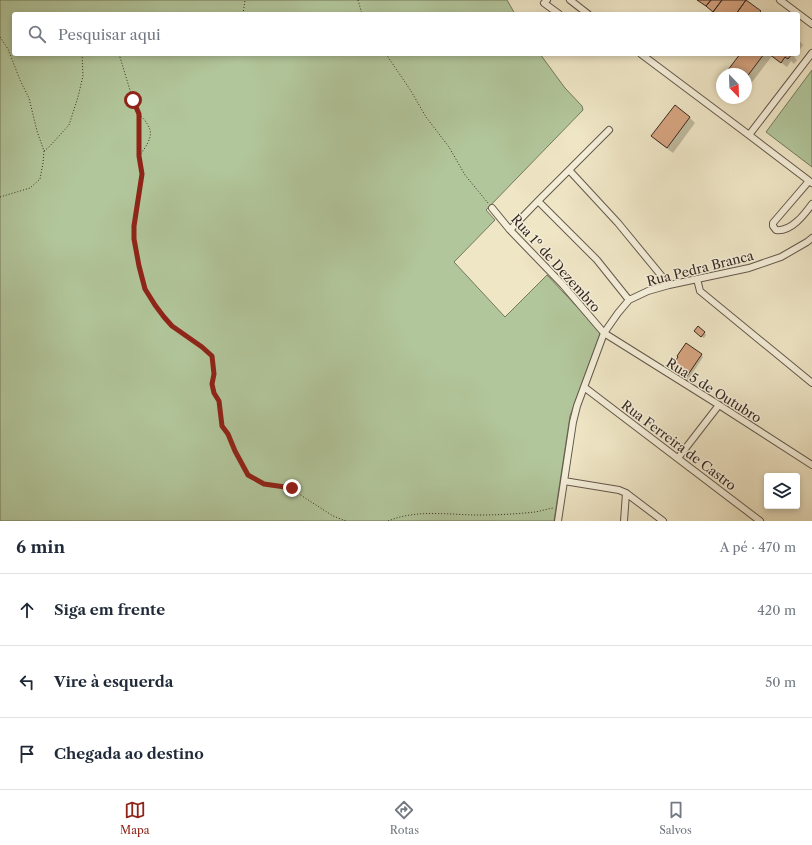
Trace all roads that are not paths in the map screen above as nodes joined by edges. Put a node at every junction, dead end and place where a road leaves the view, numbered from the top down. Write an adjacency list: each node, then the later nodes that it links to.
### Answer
1 (547, 0): 4 (street)
2 (780, 0): 6 (street)
3 (572, 1): 5 (street)
4 (556, 12)
5 (586, 12)
6 (796, 12)
7 (800, 15): 8 (street)
8 (812, 24)
9 (812, 53): 12 (street)
10 (644, 56): 12 (street)
11 (609, 130): 13 (street)
12 (749, 135): 14 (street)
13 (569, 170): 15 (street); 21 (street)
14 (811, 182): 16 (street)
15 (538, 201): 18 (street); 22 (street)
16 (812, 204)
17 (492, 208): 18 (street, Rua 1º de Dezembro)
18 (510, 230): 23 (street, Rua 1º de Dezembro)
19 (812, 238): 20 (street, Rua Pedra Branca)
20 (697, 279): 21 (street, Rua Pedra Branca); 24 (street)
21 (669, 285): 22 (street, Rua Pedra Branca)
22 (629, 300): 23 (street, Rua Pedra Branca)
23 (604, 333): 25 (street, Rua Pedra Branca); 26 (street, Rua 5 de Outubro)
24 (812, 383)
25 (584, 387): 27 (street, Rua Ferreira de Castro); 29 (street, Rua Pedra Branca)
26 (719, 405): 27 (street); 28 (street, Rua 5 de Outubro)
27 (678, 458): 34 (street, Rua Ferreira de Castro)
28 (812, 465)
29 (564, 482): 30 (street); 31 (street, Rua Pedra Branca)
30 (626, 493): 32 (street); 33 (street)
31 (558, 521)
32 (624, 521)
33 (664, 521)
34 (760, 521)

